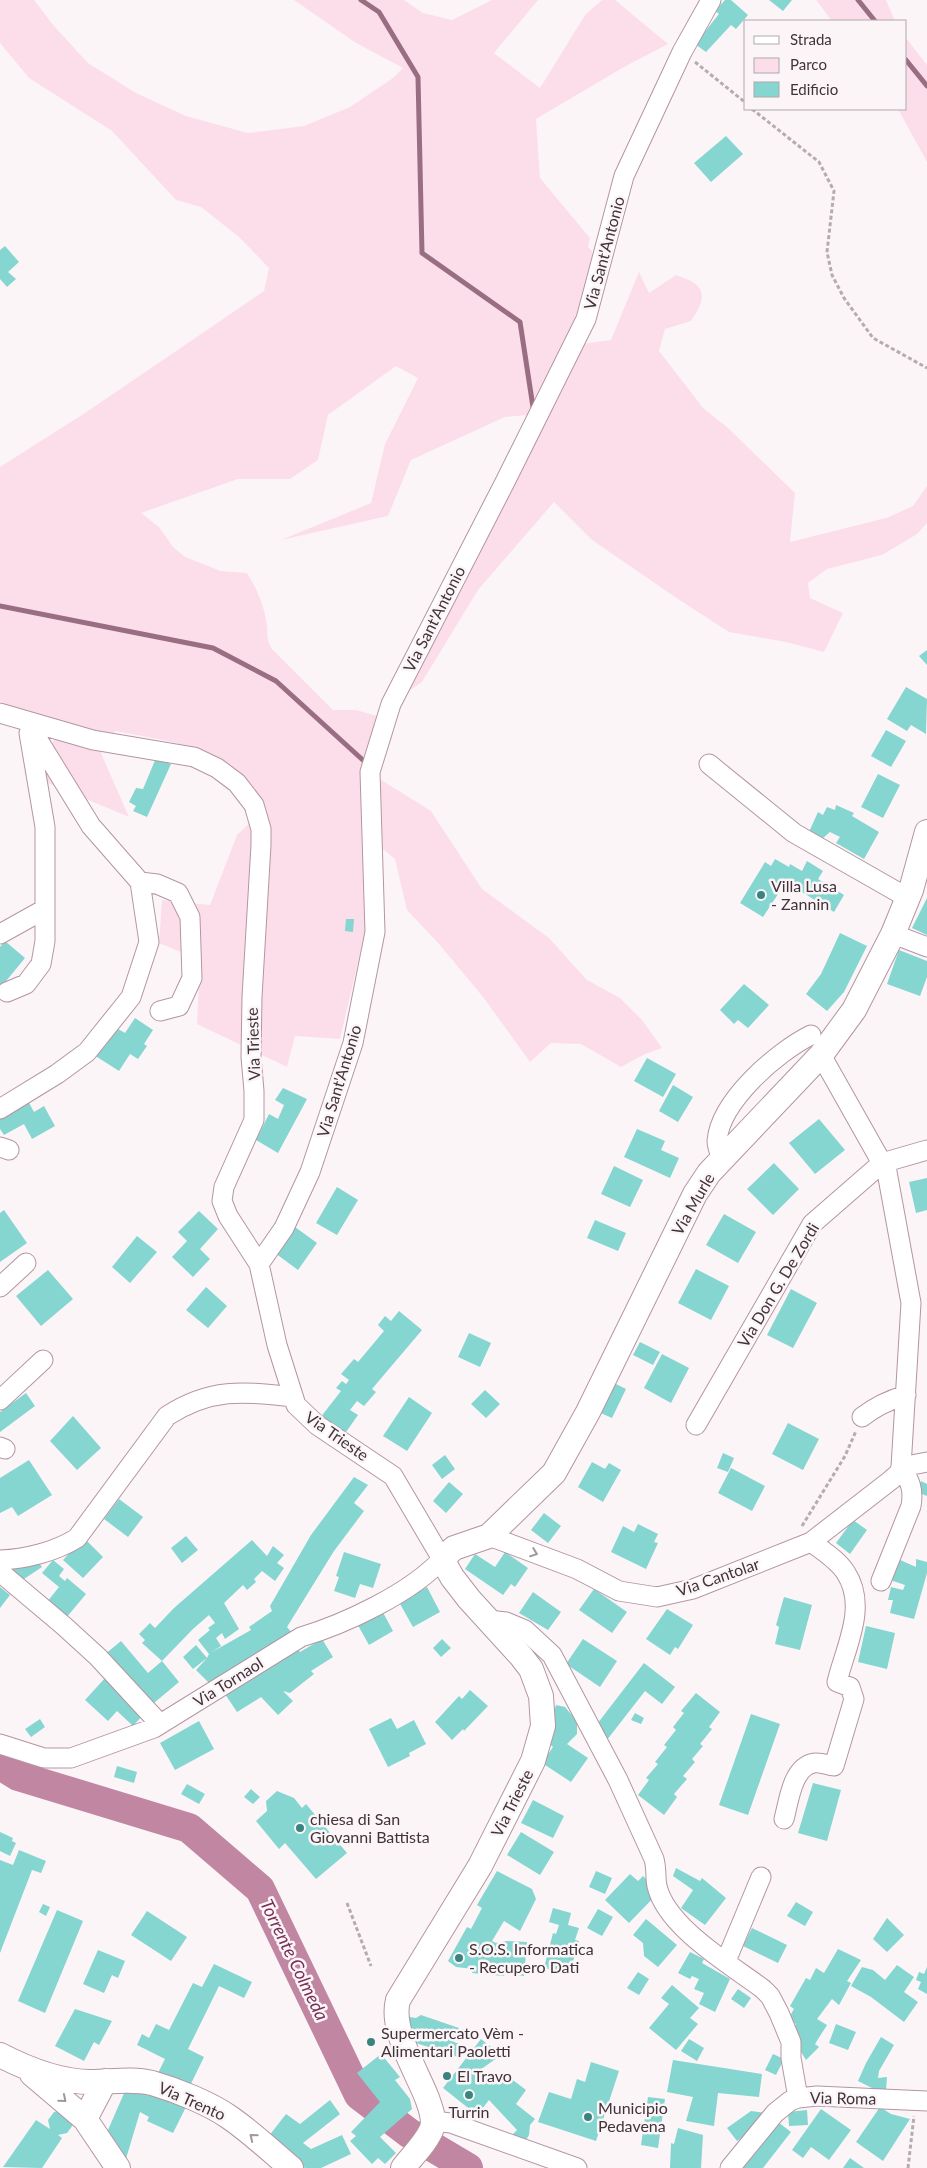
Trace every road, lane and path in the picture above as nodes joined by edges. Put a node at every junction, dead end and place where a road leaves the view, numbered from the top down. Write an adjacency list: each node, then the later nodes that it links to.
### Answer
1 (711, 0): 2 (street, Via Sant'Antonio)
2 (682, 52): 3 (path); 24 (street, Via Sant'Antonio)
3 (744, 102)
4 (753, 110): 5 (path)
5 (927, 368)
6 (0, 713): 7 (street, Via Trieste)
7 (27, 722): 10 (street); 12 (street); 24 (street, Via Trieste)
8 (709, 764): 11 (street)
9 (927, 832): 11 (main road, Via Murle)
10 (140, 882): 17 (street); 19 (street)
11 (908, 898): 14 (main road, Via Murle)
12 (45, 909): 13 (street); 16 (street)
13 (0, 934)
14 (893, 934): 15 (street); 18 (main road, Via Murle)
15 (927, 947)
16 (7, 992)
17 (160, 1011)
18 (816, 1045): 21 (main road, Via Murle); 21 (street); 22 (street)
19 (0, 1109)
20 (927, 1150): 22 (street, Via Don G. De Zordi)
21 (722, 1160): 34 (main road, Via Murle)
22 (882, 1163): 27 (street); 31 (street, Via Don G. De Zordi)
23 (26, 1263): 25 (street)
24 (259, 1264): 28 (street, Via Trieste)
25 (0, 1286)
26 (43, 1360): 29 (street)
27 (906, 1395): 30 (street); 33 (street)
28 (293, 1397): 37 (street, Via Trieste); 38 (street)
29 (0, 1400)
30 (862, 1417): 36 (path)
31 (696, 1425)
32 (927, 1462): 33 (street)
33 (902, 1467): 35 (street, Via Cantolar); 40 (street)
34 (488, 1536): 36 (street, Via Cantolar, one-way to 36); 37 (main road, Via Murle)
35 (811, 1542): 36 (street, Via Cantolar); 44 (street)
36 (792, 1550)
37 (442, 1559): 41 (main road, Via Trieste); 42 (street, Via Tornaol)
38 (0, 1560)
39 (0, 1572): 42 (street)
40 (881, 1581)
41 (488, 1620): 47 (street); 55 (main road, Via Trieste)
42 (157, 1726): 43 (street, Via Tornaol)
43 (0, 1744)
44 (784, 1819)
45 (761, 1877): 47 (street)
46 (348, 1903): 48 (path)
47 (726, 1961): 52 (street)
48 (371, 1966)
49 (0, 2055): 50 (main road, Via Trento)
50 (25, 2068): 51 (main road, Via Trento); 54 (main road, one-way to 54)
51 (106, 2081): 54 (main road); 57 (main road, Via Trento, one-way to 51)
52 (798, 2098): 53 (street, Via Roma); 60 (street, Via Roma)
53 (922, 2100): 61 (path)
54 (85, 2119): 56 (main road)
55 (431, 2127): 58 (main road); 59 (street)
56 (118, 2168)
57 (291, 2168)
58 (402, 2168)
59 (576, 2168)
60 (730, 2168)
61 (908, 2168)

